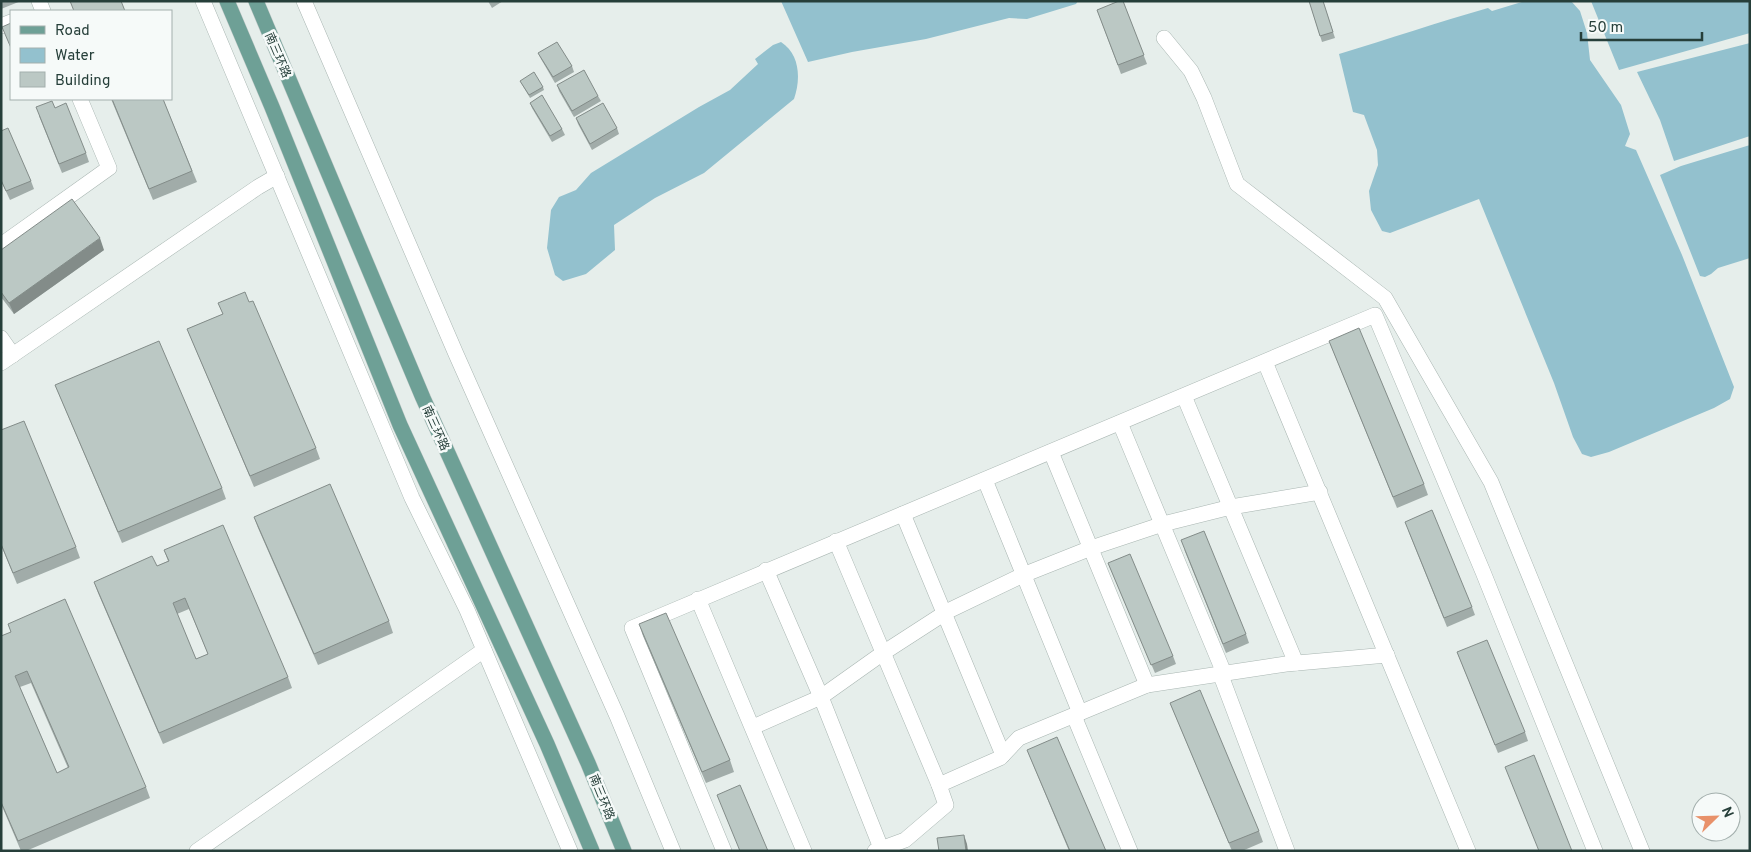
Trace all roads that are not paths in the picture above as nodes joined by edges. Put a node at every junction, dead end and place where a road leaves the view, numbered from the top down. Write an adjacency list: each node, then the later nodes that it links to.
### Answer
1 (203, 1): 7 (street)
2 (227, 1): 42 (main road, 南三环路)
3 (256, 1): 43 (main road, 南三环路)
4 (304, 1): 44 (street)
5 (1164, 38): 50 (street)
6 (80, 100): 8 (street)
7 (277, 176): 10 (street); 26 (street)
8 (2, 241)
9 (1, 338): 10 (street)
10 (7, 359)
11 (1265, 362): 12 (street); 16 (street); 49 (street)
12 (1184, 396): 13 (street); 17 (street)
13 (1120, 423): 14 (street); 19 (street)
14 (1051, 452): 15 (street); 21 (street)
15 (985, 480): 18 (street); 23 (street)
16 (1320, 492): 17 (street); 28 (street)
17 (1231, 507): 19 (street); 29 (street)
18 (903, 514): 20 (street); 25 (street)
19 (1163, 524): 21 (street); 30 (street)
20 (836, 541): 22 (street); 27 (street)
21 (1091, 548): 23 (street); 31 (street)
22 (766, 570): 24 (street); 32 (street)
23 (1023, 574): 25 (street); 33 (street)
24 (698, 599): 34 (street); 45 (street)
25 (944, 614): 27 (street); 35 (street)
26 (484, 650): 40 (street); 41 (street)
27 (883, 652): 32 (street); 36 (street)
28 (1387, 655): 29 (street); 48 (street)
29 (1296, 663): 30 (street)
30 (1222, 673): 31 (street); 39 (street)
31 (1147, 686): 33 (street)
32 (821, 697): 34 (street); 38 (street)
33 (1077, 715): 35 (street); 47 (street)
34 (753, 727): 46 (street)
35 (1003, 755): 36 (street)
36 (939, 785): 37 (street)
37 (906, 845): 38 (street)
38 (878, 849)
39 (1283, 849)
40 (197, 851)
41 (570, 851)
42 (592, 851)
43 (624, 851)
44 (673, 851)
45 (724, 851)
46 (804, 851)
47 (1130, 851)
48 (1468, 851)
49 (1595, 851)
50 (1642, 851)

